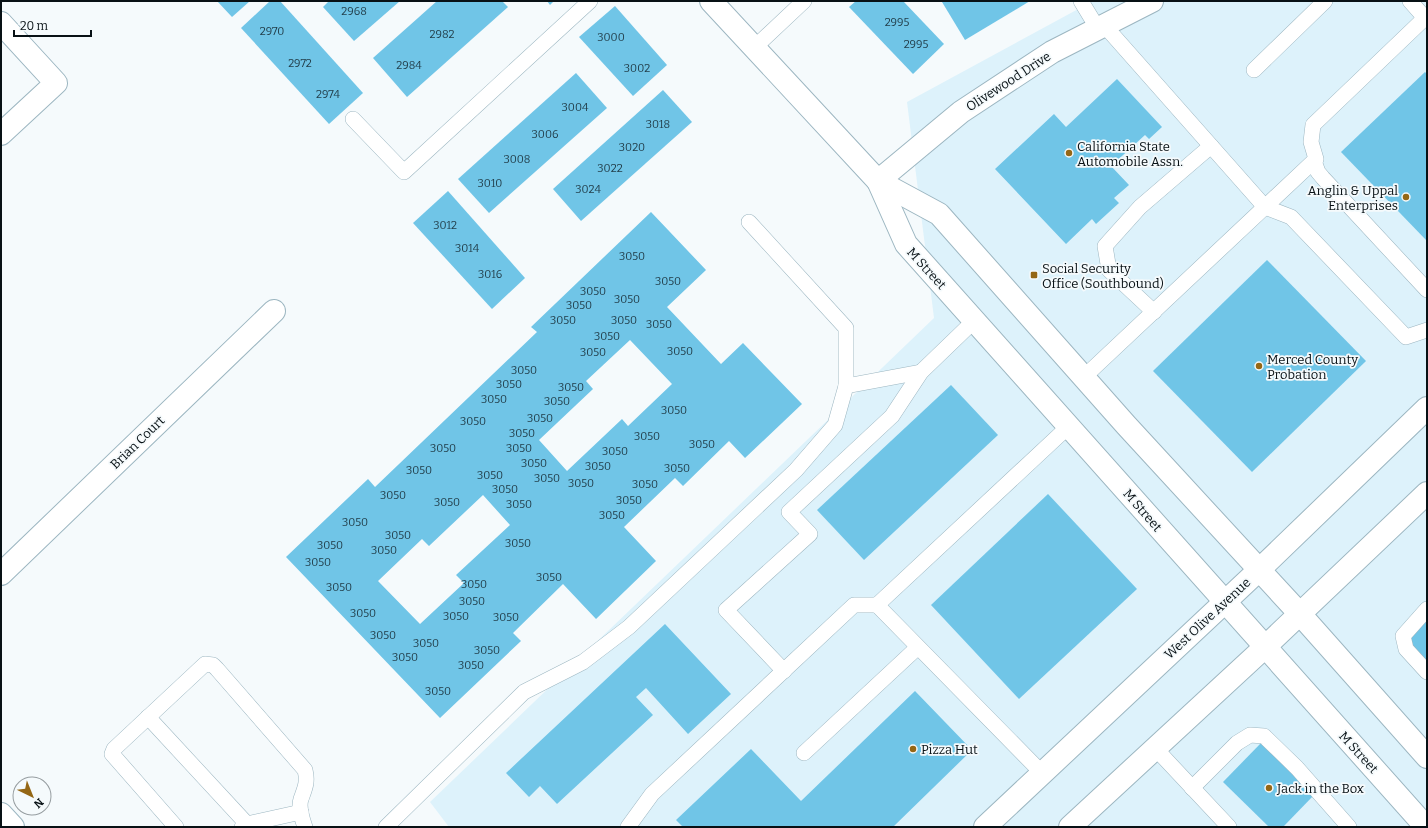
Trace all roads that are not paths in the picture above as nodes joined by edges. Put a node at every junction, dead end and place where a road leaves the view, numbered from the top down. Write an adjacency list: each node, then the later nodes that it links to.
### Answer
1 (590, 1): 13 (lane)
2 (711, 1): 11 (street, M Street)
3 (804, 1): 11 (lane)
4 (1080, 1): 10 (lane)
5 (1152, 1): 10 (street, Olivewood Drive)
6 (1325, 1): 12 (lane)
7 (1410, 1): 8 (lane)
8 (1426, 17): 16 (lane)
9 (1, 24): 14 (street)
10 (1101, 27): 15 (lane); 17 (street, Olivewood Drive)
11 (754, 48): 17 (street, M Street)
12 (1254, 70)
13 (353, 119)
14 (1, 134)
15 (1211, 146): 18 (lane); 22 (lane)
16 (1314, 161): 18 (lane); 20 (lane)
17 (878, 181): 23 (street, M Street); 26 (street, M Street)
18 (1265, 207): 22 (lane); 24 (lane)
19 (749, 222): 27 (lane)
20 (1427, 290)
21 (274, 311): 32 (street, Brian Court)
22 (1154, 312): 26 (lane)
23 (975, 320): 25 (lane); 29 (street, M Street)
24 (1427, 330)
25 (921, 372): 27 (lane); 39 (lane)
26 (1084, 378): 31 (street, M Street)
27 (846, 386): 53 (lane)
28 (1427, 408): 31 (street, West Olive Avenue)
29 (1069, 426): 33 (street, M Street); 34 (lane)
30 (1427, 493): 36 (street)
31 (1258, 570): 33 (street, West Olive Avenue); 36 (street, M Street)
32 (1, 574)
33 (1224, 602): 38 (street, M Street); 45 (street, West Olive Avenue)
34 (877, 605): 37 (lane); 39 (lane)
35 (1427, 609): 40 (lane)
36 (1300, 614): 38 (street); 44 (street, M Street)
37 (918, 647): 43 (lane); 45 (lane)
38 (1265, 647): 42 (street); 59 (street, M Street)
39 (784, 671): 54 (lane)
40 (1427, 672)
41 (148, 717): 47 (lane); 49 (lane); 51 (lane)
42 (1155, 748): 46 (lane); 56 (street)
43 (804, 753)
44 (1427, 757)
45 (1042, 773): 55 (street, West Olive Avenue)
46 (1192, 788): 57 (lane); 58 (lane)
47 (301, 812): 49 (lane); 52 (lane)
48 (1, 814): 50 (street)
49 (245, 826)
50 (13, 827)
51 (176, 827)
52 (305, 827)
53 (386, 827)
54 (628, 827)
55 (985, 827)
56 (1070, 827)
57 (1229, 827)
58 (1349, 827)
59 (1426, 827)

